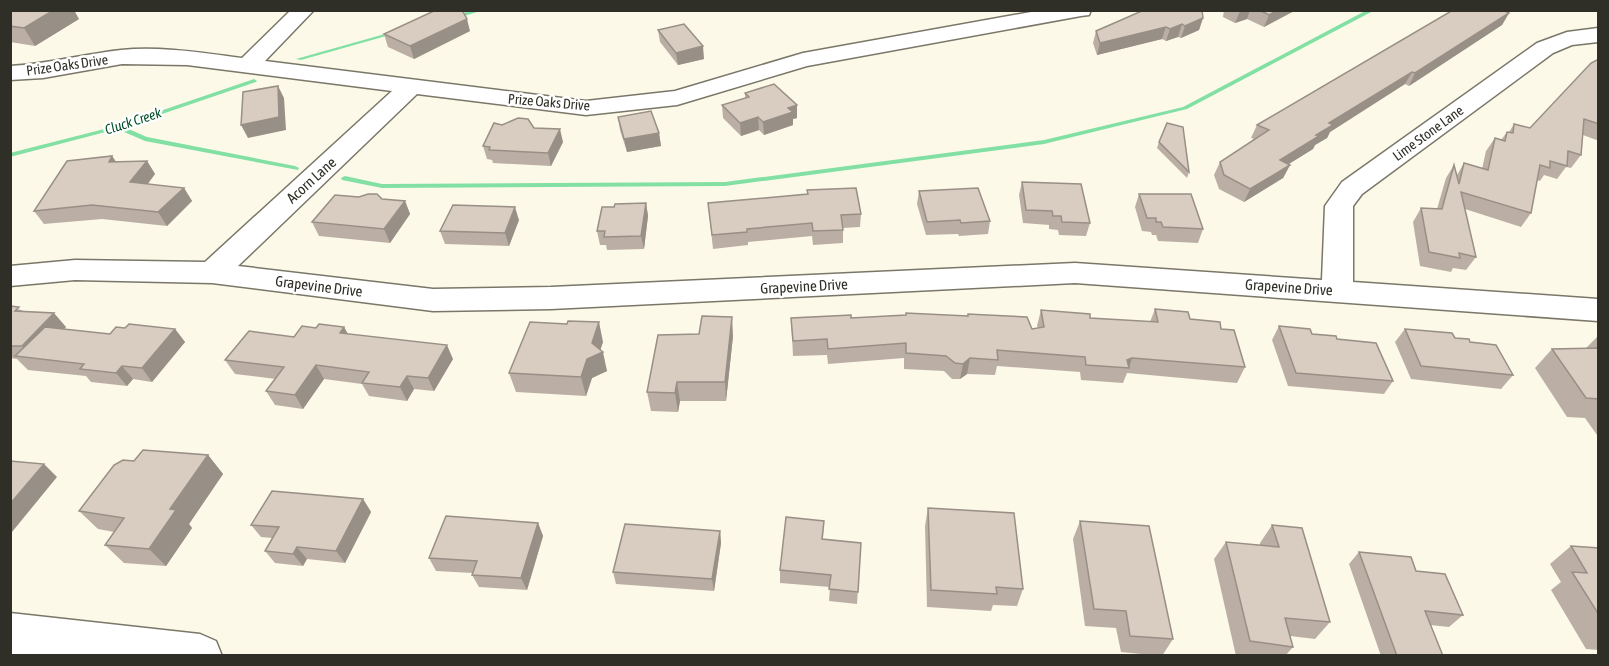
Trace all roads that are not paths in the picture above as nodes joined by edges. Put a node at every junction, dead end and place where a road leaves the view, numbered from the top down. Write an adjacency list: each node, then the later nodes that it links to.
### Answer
1 (304, 10): 4 (street)
2 (1081, 10): 6 (street, Prize Oaks Drive)
3 (1599, 35): 9 (street, Lime Stone Lane)
4 (249, 64): 5 (street, Prize Oaks Drive); 6 (street, Prize Oaks Drive)
5 (10, 73)
6 (410, 87): 7 (street, Acorn Lane)
7 (212, 273): 8 (street, Grapevine Drive); 9 (street, Grapevine Drive)
8 (10, 276)
9 (1337, 291): 10 (street, Grapevine Drive)
10 (1599, 310)
11 (10, 634): 12 (street)
12 (197, 655)

